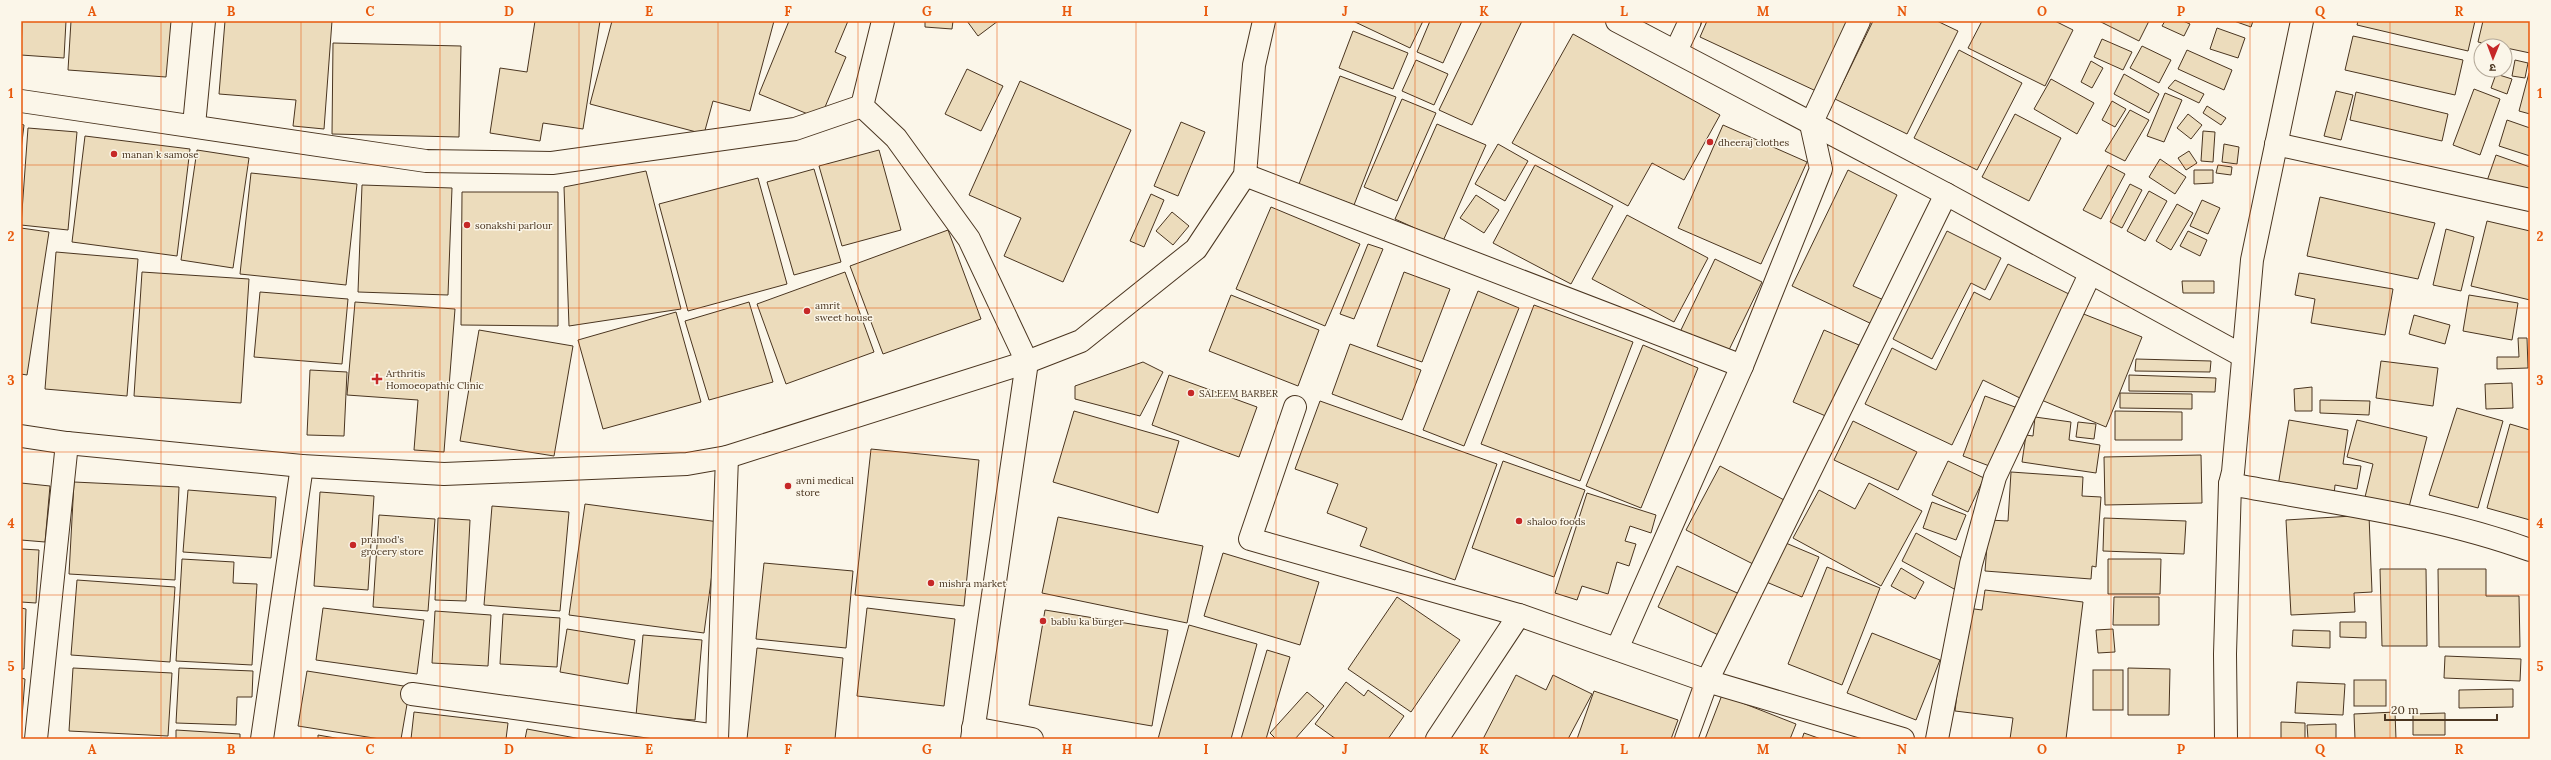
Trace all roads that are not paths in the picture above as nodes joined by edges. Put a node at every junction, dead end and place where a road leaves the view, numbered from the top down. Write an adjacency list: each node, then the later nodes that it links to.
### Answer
1 (204, 21): 12 (street)
2 (1264, 21): 14 (street)
3 (1617, 21): 8 (street)
4 (1690, 21): 8 (street)
5 (1859, 21): 11 (street)
6 (2302, 21): 13 (street)
7 (881, 22): 10 (street)
8 (1676, 51): 11 (street)
9 (21, 100): 12 (street)
10 (862, 106): 12 (street); 19 (street)
11 (1811, 124): 15 (street); 20 (street)
12 (194, 125)
13 (2276, 144): 16 (street); 18 (street)
14 (1246, 175): 19 (street); 20 (street)
15 (1946, 194): 17 (street); 30 (street)
16 (2530, 200)
17 (2090, 274): 18 (street); 40 (street)
18 (2243, 356): 26 (street)
19 (1027, 362): 24 (street); 32 (street)
20 (1742, 366): 29 (street)
21 (1295, 407): 28 (street)
22 (21, 436): 23 (street)
23 (66, 443): 25 (street); 34 (street)
24 (727, 457): 25 (street); 33 (street)
25 (302, 466): 35 (street)
26 (2230, 484): 27 (street); 41 (street)
27 (2530, 550)
28 (1519, 615): 29 (street); 37 (street)
29 (1617, 649): 30 (street)
30 (1708, 681): 38 (street); 39 (street)
31 (412, 694): 33 (street)
32 (973, 734): 36 (street)
33 (717, 738)
34 (36, 739)
35 (262, 739)
36 (1032, 739)
37 (1437, 739)
38 (1686, 739)
39 (1903, 739)
40 (1937, 739)
41 (2226, 739)

